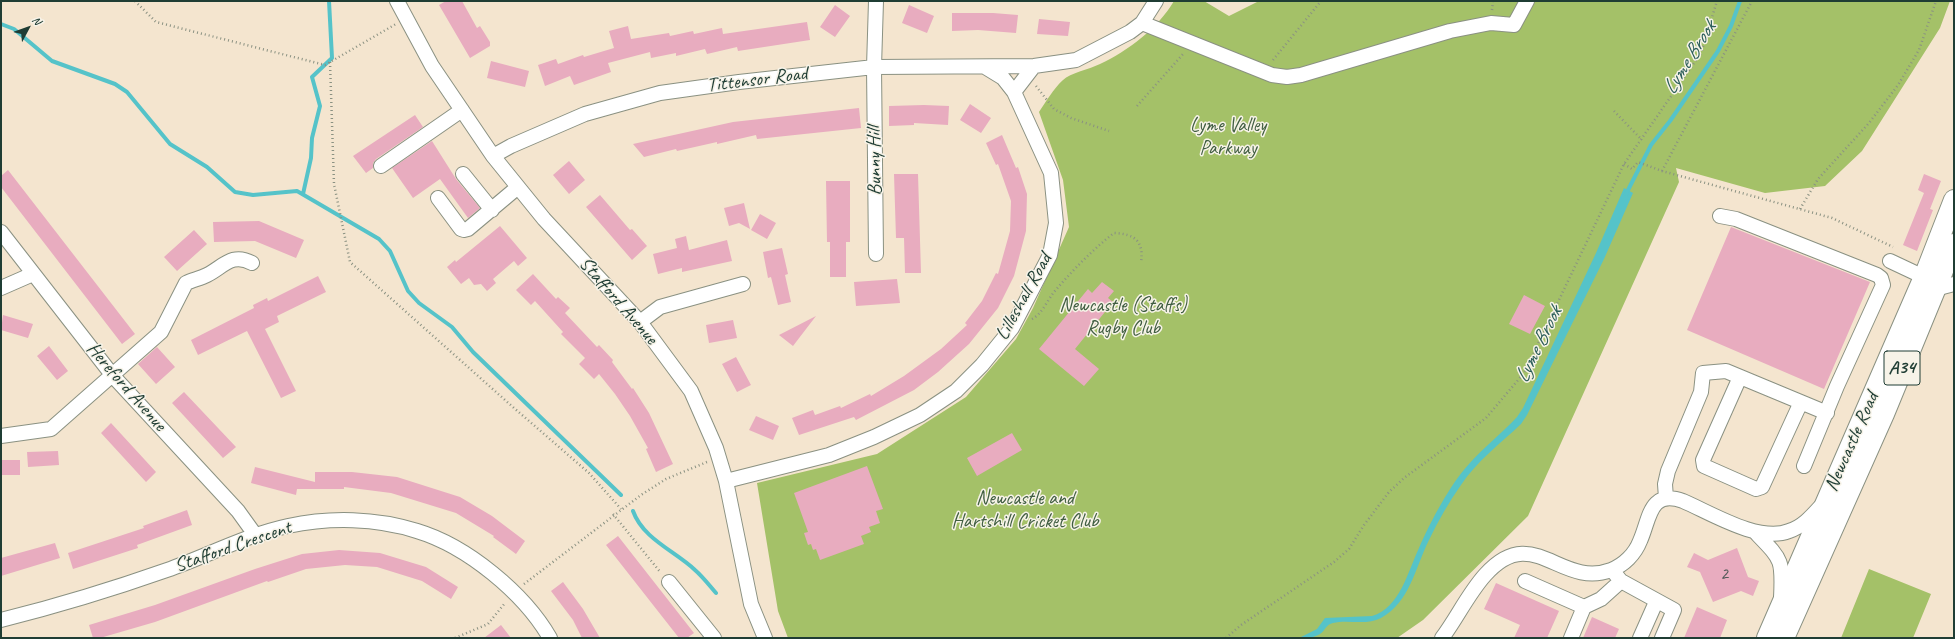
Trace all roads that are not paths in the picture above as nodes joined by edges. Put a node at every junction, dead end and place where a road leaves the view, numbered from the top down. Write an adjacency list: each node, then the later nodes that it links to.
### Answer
1 (397, 1): 10 (street, Stafford Avenue)
2 (876, 1): 6 (street, Bunny Hill)
3 (1156, 1): 5 (street)
4 (1527, 1): 5 (street)
5 (1142, 23): 8 (street, Tittensor Road)
6 (874, 67): 7 (street, Tittensor Road); 11 (street, Tittensor Road); 21 (street, Bunny Hill)
7 (985, 67): 8 (street, Tittensor Road); 9 (street, Lilleshall Road)
8 (1030, 70): 9 (street)
9 (1014, 92): 36 (street, Lilleshall Road)
10 (462, 110): 11 (street, Stafford Avenue); 12 (street)
11 (493, 156): 14 (street, Stafford Avenue)
12 (381, 166)
13 (463, 174): 17 (street)
14 (518, 188): 17 (street); 29 (street, Stafford Avenue)
15 (438, 198): 17 (street)
16 (1954, 200): 25 (highway, Newcastle Road / A34)
17 (492, 210)
18 (1720, 216): 33 (street)
19 (1, 232): 24 (street, Hereford Avenue)
20 (1954, 246): 25 (highway, Newcastle Road / A34)
21 (876, 254)
22 (1892, 254): 25 (street)
23 (252, 263): 30 (street)
24 (33, 274): 28 (street); 30 (street, Hereford Avenue)
25 (1930, 283): 27 (street); 38 (highway, Newcastle Road / A34); 57 (highway, Newcastle Road / A34)
26 (743, 284): 29 (street)
27 (1954, 284)
28 (1, 288)
29 (640, 322): 36 (street, Stafford Avenue)
30 (113, 376): 34 (street); 40 (street, Hereford Avenue)
31 (1740, 377): 32 (street); 32 (street); 37 (street)
32 (1801, 402): 33 (street)
33 (1827, 412): 35 (street)
34 (1, 436)
35 (1804, 466)
36 (726, 481): 51 (street, Stafford Avenue)
37 (1666, 498): 39 (street); 41 (street)
38 (1827, 500): 39 (street); 47 (highway, Newcastle Road / A34)
39 (1755, 532): 47 (street)
40 (256, 536): 48 (street, Stafford Crescent); 49 (street, Stafford Crescent)
41 (1612, 570): 43 (street); 52 (street)
42 (1525, 581): 46 (street)
43 (1621, 581): 45 (street); 46 (street)
44 (669, 582): 50 (street)
45 (1656, 602): 54 (street); 55 (street)
46 (1584, 607): 53 (street)
47 (1781, 607): 56 (highway, Newcastle Road / A34)
48 (1, 620)
49 (550, 638)
50 (714, 638)
51 (764, 638)
52 (1442, 638)
53 (1571, 638)
54 (1640, 638)
55 (1662, 638)
56 (1767, 638)
57 (1784, 638)

